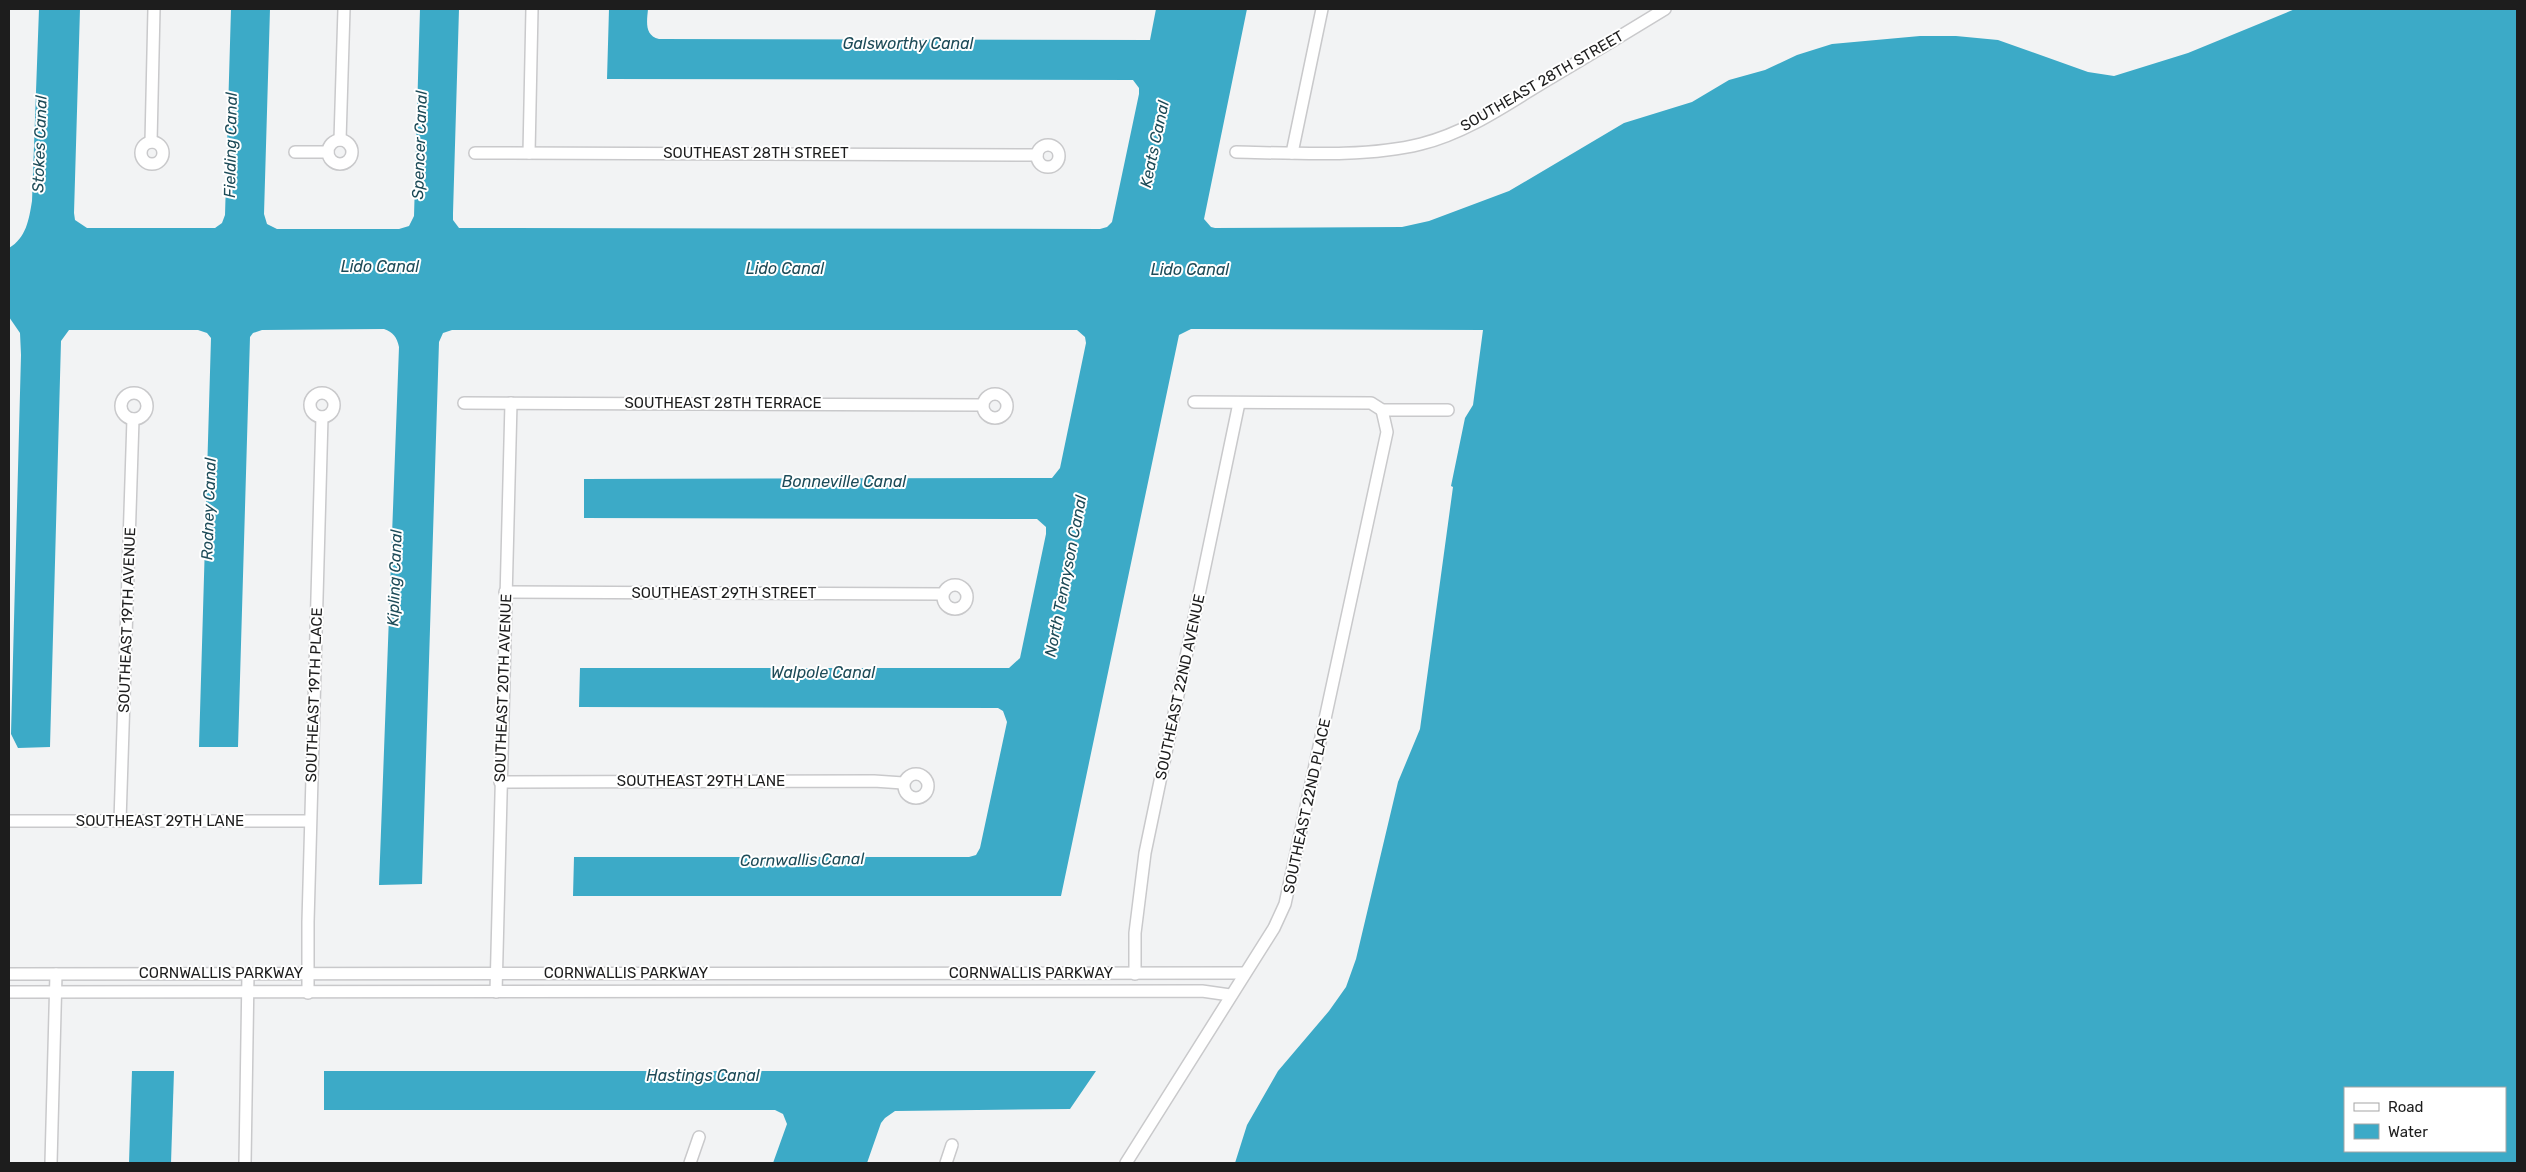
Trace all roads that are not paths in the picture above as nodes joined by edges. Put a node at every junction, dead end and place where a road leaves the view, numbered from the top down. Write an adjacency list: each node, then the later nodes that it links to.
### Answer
1 (154, 9): 7 (street)
2 (344, 9): 6 (street)
3 (532, 9): 10 (street)
4 (1322, 9): 12 (street)
5 (1665, 9): 12 (street, SOUTHEAST 28TH STREET)
6 (340, 140): 9 (street); 9 (street)
7 (151, 142)
8 (295, 152): 9 (street)
9 (328, 152)
10 (529, 152): 13 (street, SOUTHEAST 28TH STREET); 14 (street, SOUTHEAST 28TH STREET)
11 (1236, 152): 12 (street, SOUTHEAST 28TH STREET)
12 (1292, 152)
13 (475, 153)
14 (1037, 155)
15 (1194, 402): 16 (street)
16 (1239, 402): 20 (street); 38 (street, SOUTHEAST 22ND AVENUE)
17 (464, 403): 18 (street, SOUTHEAST 28TH TERRACE)
18 (511, 403): 19 (street, SOUTHEAST 28TH TERRACE); 24 (street, SOUTHEAST 20TH AVENUE)
19 (983, 405)
20 (1382, 410): 21 (street); 34 (street, SOUTHEAST 22ND PLACE)
21 (1448, 410)
22 (322, 417): 28 (street, SOUTHEAST 19TH PLACE)
23 (133, 419): 30 (street, SOUTHEAST 19TH AVENUE)
24 (505, 592): 25 (street, SOUTHEAST 29TH STREET); 26 (street, SOUTHEAST 20TH AVENUE)
25 (943, 594)
26 (500, 782): 27 (street, SOUTHEAST 29TH LANE); 31 (street, SOUTHEAST 20TH AVENUE)
27 (903, 784)
28 (310, 820): 30 (street, SOUTHEAST 29TH LANE); 32 (street, SOUTHEAST 19TH PLACE)
29 (9, 821): 30 (street, SOUTHEAST 29TH LANE)
30 (120, 821)
31 (495, 972): 32 (street, CORNWALLIS PARKWAY); 33 (street, CORNWALLIS PARKWAY); 41 (street, SOUTHEAST 20TH AVENUE)
32 (307, 973): 37 (street, CORNWALLIS PARKWAY); 44 (street, SOUTHEAST 19TH PLACE)
33 (790, 973): 38 (street, CORNWALLIS PARKWAY); 42 (street)
34 (1244, 973): 38 (street, CORNWALLIS PARKWAY); 45 (street, SOUTHEAST 22ND PLACE)
35 (9, 974): 36 (street, CORNWALLIS PARKWAY)
36 (56, 974): 37 (street, CORNWALLIS PARKWAY); 40 (street)
37 (248, 974): 43 (street)
38 (1134, 974)
39 (9, 992): 40 (street, CORNWALLIS PARKWAY)
40 (55, 992): 43 (street, CORNWALLIS PARKWAY); 48 (street)
41 (496, 992): 42 (street, CORNWALLIS PARKWAY); 44 (street, CORNWALLIS PARKWAY)
42 (790, 992): 45 (street, CORNWALLIS PARKWAY)
43 (248, 993): 44 (street, CORNWALLIS PARKWAY); 49 (street)
44 (308, 993)
45 (1230, 995): 52 (street, SOUTHEAST 22ND PLACE)
46 (699, 1137): 50 (street)
47 (952, 1145): 51 (street)
48 (51, 1163)
49 (245, 1163)
50 (690, 1163)
51 (946, 1163)
52 (1126, 1163)

